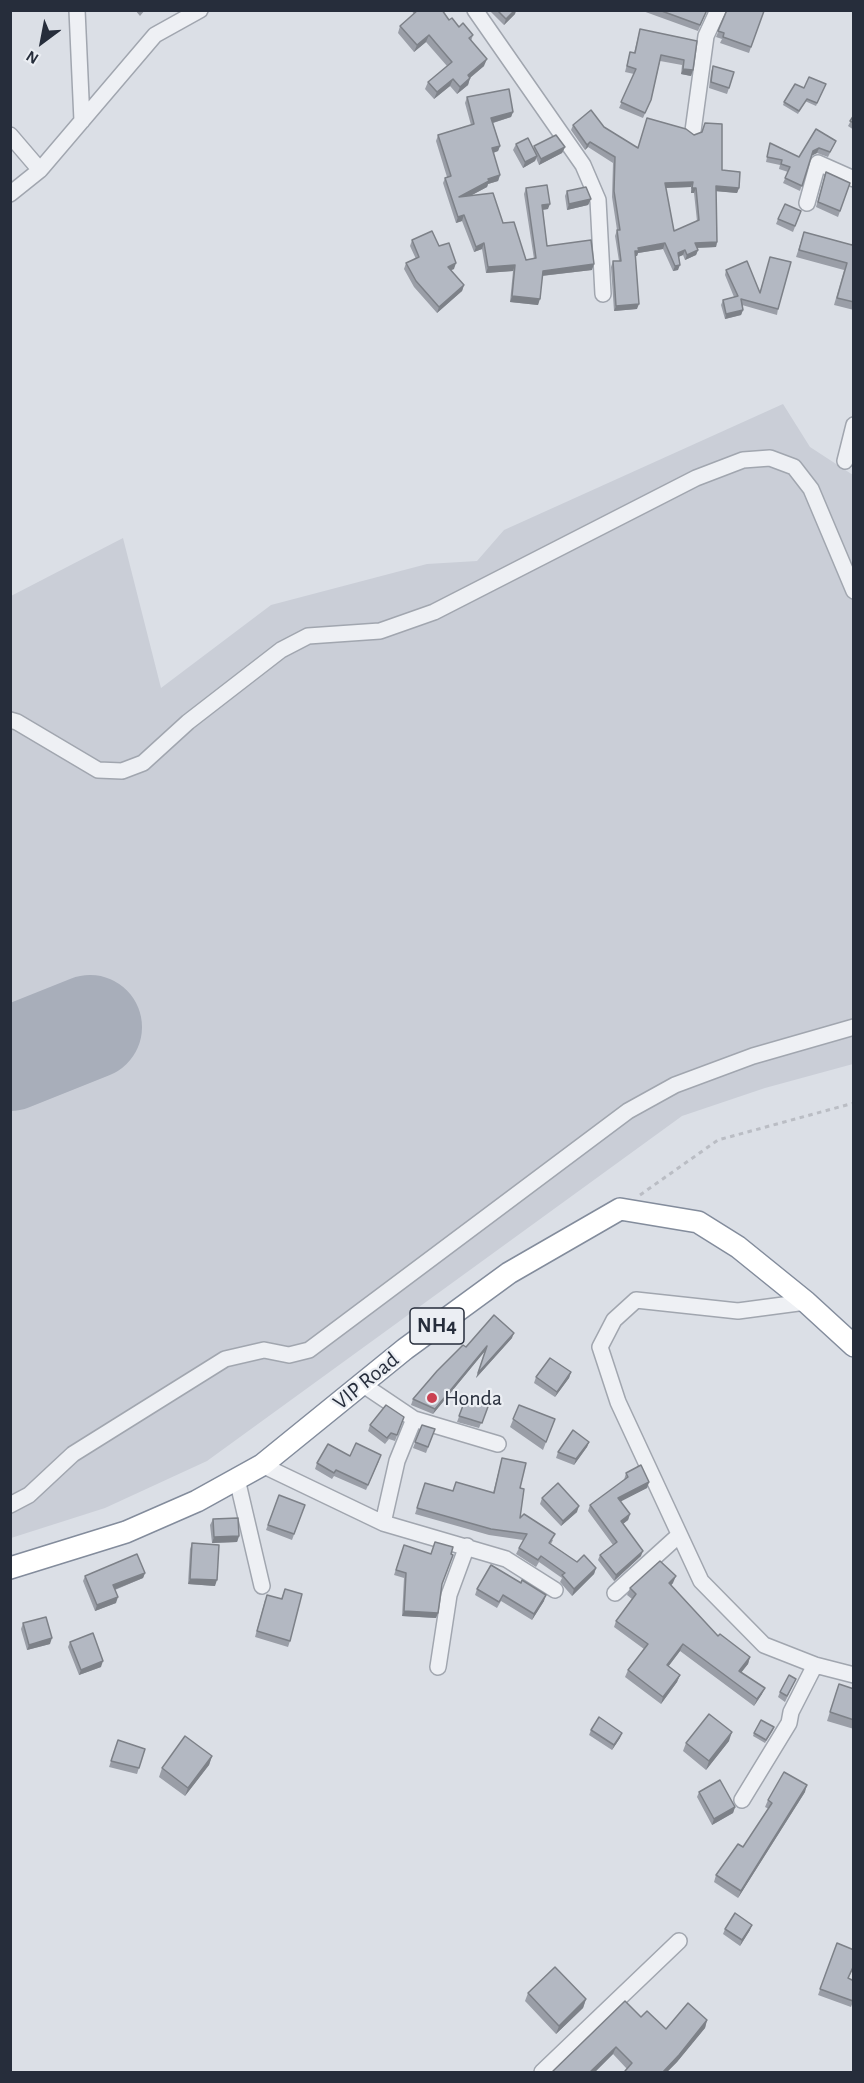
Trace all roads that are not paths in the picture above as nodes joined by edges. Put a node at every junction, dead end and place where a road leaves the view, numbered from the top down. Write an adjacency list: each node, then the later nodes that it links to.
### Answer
1 (77, 10): 5 (street)
2 (200, 10): 5 (street)
3 (475, 10): 12 (street)
4 (718, 10): 6 (street)
5 (82, 121): 8 (street)
6 (693, 131)
7 (10, 135): 8 (street)
8 (40, 170): 10 (street)
9 (854, 179): 11 (street)
10 (10, 194)
11 (807, 203)
12 (603, 294)
13 (853, 431): 14 (street)
14 (844, 461)
15 (854, 591): 16 (street)
16 (10, 720)
17 (854, 1028): 25 (street)
18 (806, 1302): 19 (highway); 20 (highway, VIP Road / NH4); 27 (street)
19 (854, 1346)
20 (362, 1384): 21 (street); 23 (highway, VIP Road / NH4)
21 (414, 1419): 22 (street); 26 (street)
22 (498, 1444)
23 (262, 1465): 24 (highway, VIP Road / NH4); 26 (street)
24 (237, 1479): 29 (highway, VIP Road / NH4); 30 (street)
25 (10, 1505)
26 (383, 1523): 28 (street)
27 (678, 1536): 32 (street); 33 (street)
28 (467, 1546): 31 (street); 34 (street)
29 (10, 1568)
30 (262, 1586)
31 (555, 1590)
32 (615, 1593)
33 (815, 1665): 35 (street); 36 (street)
34 (438, 1667)
35 (854, 1676)
36 (742, 1800)
37 (679, 1941): 38 (street)
38 (542, 2073)

